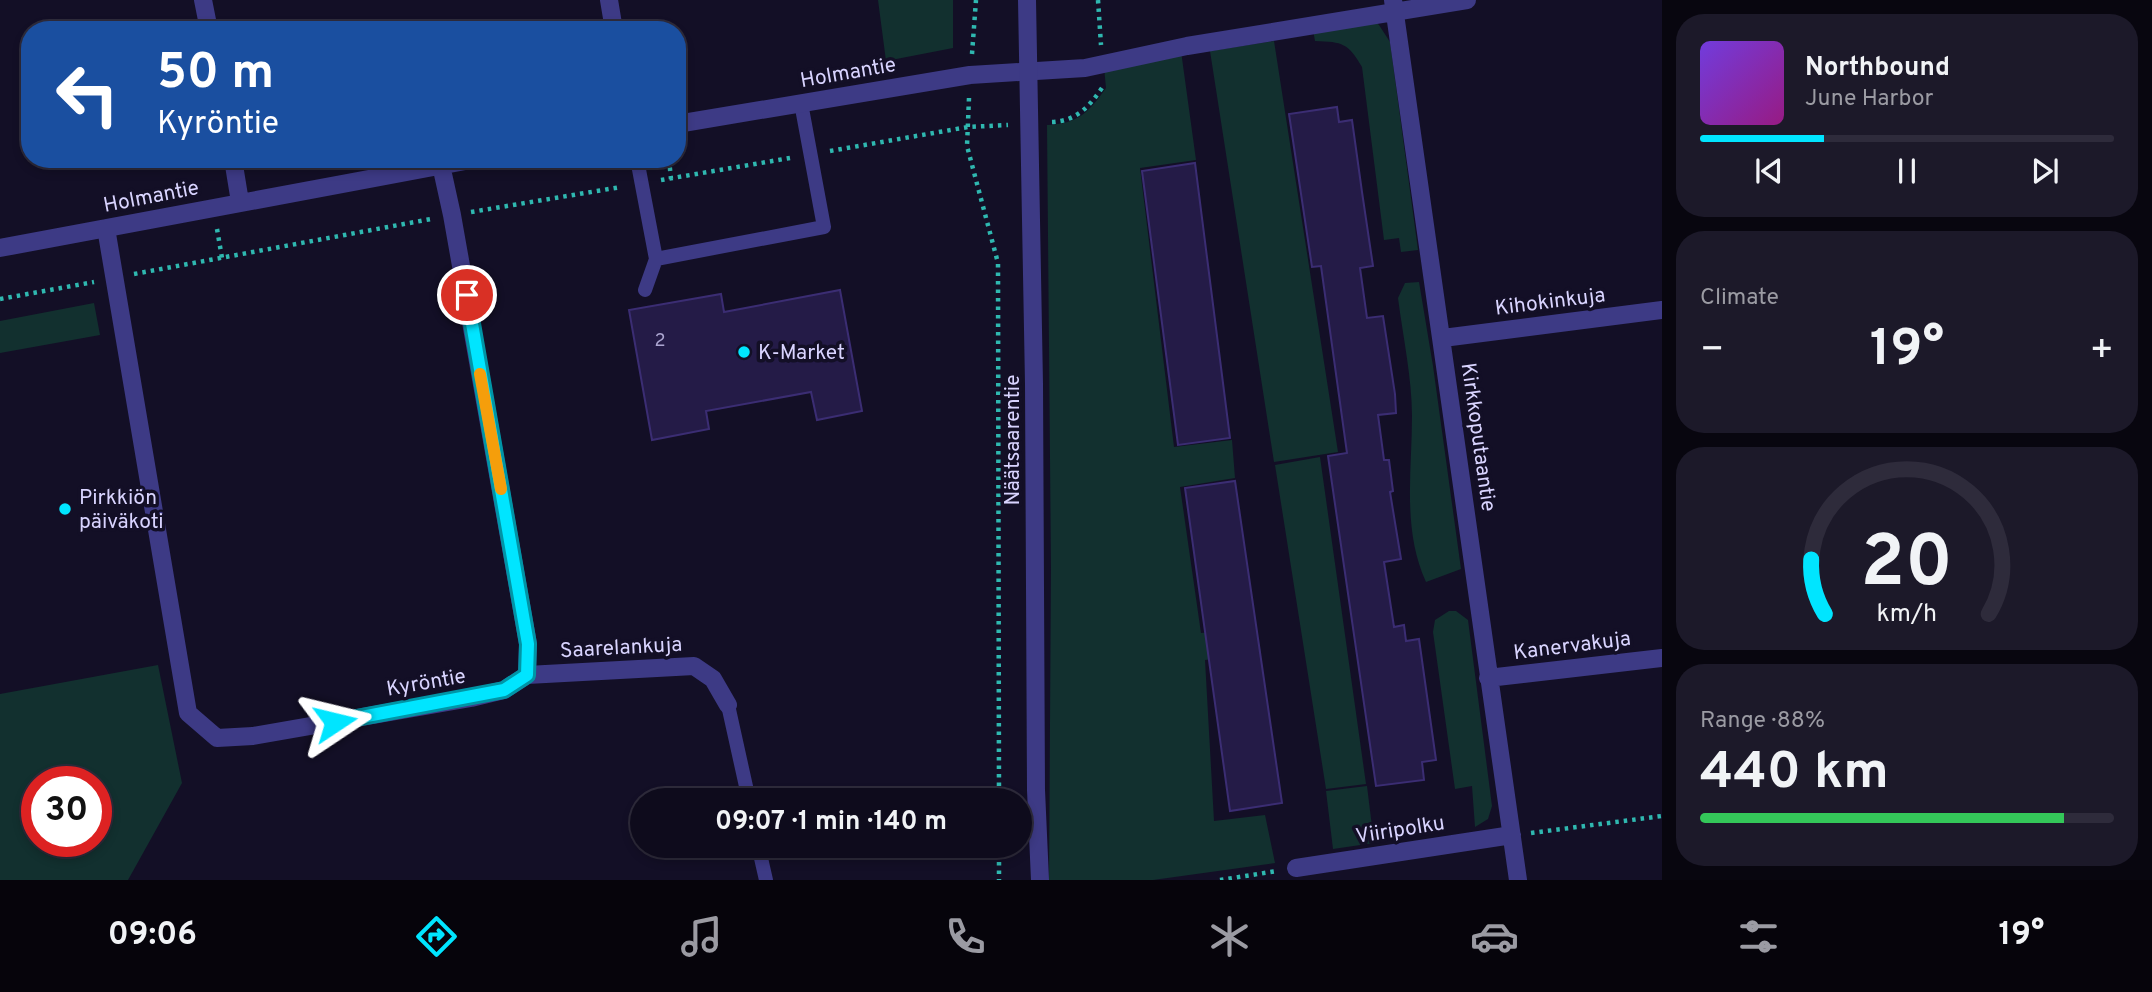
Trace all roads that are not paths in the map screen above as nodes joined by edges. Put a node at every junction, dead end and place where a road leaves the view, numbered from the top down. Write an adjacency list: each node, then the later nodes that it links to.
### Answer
1 (203, 0): 6 (street)
2 (609, 0): 7 (street)
3 (1027, 0): 8 (street, Näätsaarentie)
4 (1467, 0): 5 (street, Holmantie)
5 (1394, 7): 8 (street, Holmantie); 21 (street, Kirkkoputaantie)
6 (207, 21)
7 (612, 21)
8 (1028, 72): 9 (street, Holmantie); 31 (street, Näätsaarentie)
9 (801, 103): 10 (street, Holmantie); 18 (lane)
10 (686, 122)
11 (234, 168): 15 (street)
12 (425, 168): 15 (street, Holmantie)
13 (442, 168): 23 (street)
14 (639, 168): 18 (lane)
15 (240, 202): 16 (street, Holmantie)
16 (106, 228): 17 (street, Holmantie); 23 (street, Kyröntie)
17 (0, 248)
18 (656, 259): 19 (lane)
19 (645, 290)
20 (1662, 310): 21 (street, Kihokinkuja)
21 (1443, 338): 24 (street, Kirkkoputaantie)
22 (1662, 658): 24 (street, Kanervakuja)
23 (527, 675): 25 (street, Saarelankuja)
24 (1488, 678): 27 (street, Kirkkoputaantie)
25 (729, 705): 26 (lane, Saarelankuja)
26 (746, 788)
27 (1511, 835): 29 (street, Viiripolku); 32 (street, Kirkkoputaantie)
28 (761, 858): 30 (lane)
29 (1296, 868)
30 (766, 880)
31 (1040, 880)
32 (1518, 880)

